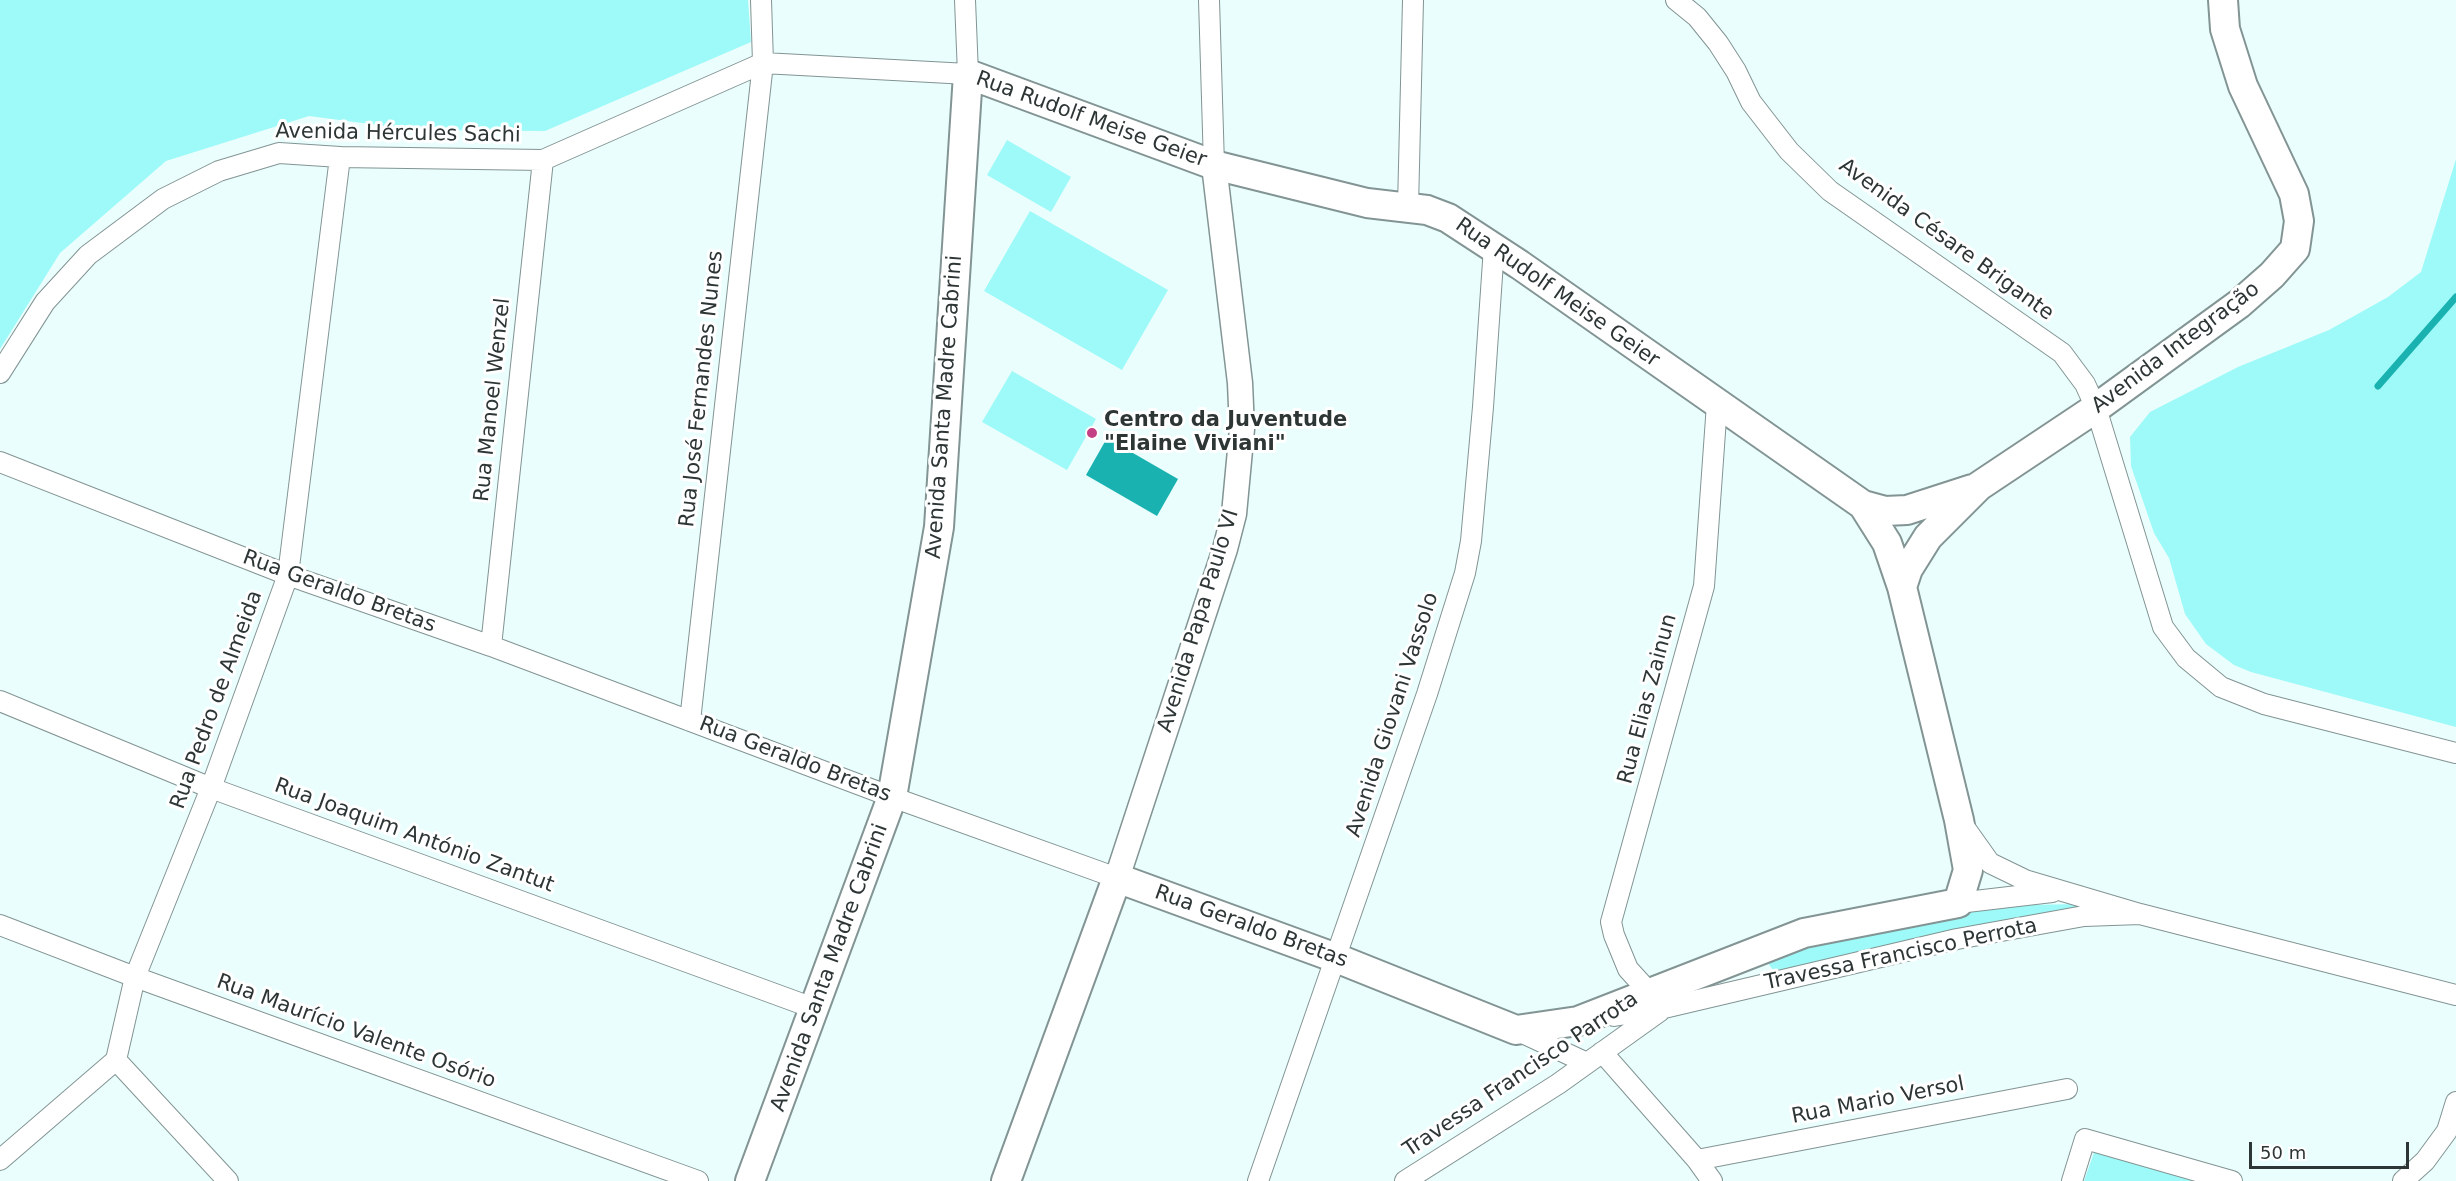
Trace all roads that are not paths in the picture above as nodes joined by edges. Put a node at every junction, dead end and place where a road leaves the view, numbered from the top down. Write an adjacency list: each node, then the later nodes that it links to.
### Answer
1 (760, 0): 7 (street)
2 (965, 0): 8 (street, Avenida Santa Madre Cabrini)
3 (1209, 0): 11 (street, Avenida Papa Paulo VI)
4 (1413, 0): 12 (street)
5 (1676, 0): 16 (street, Avenida Césare Brigante)
6 (2223, 0): 16 (main road, Avenida Integração)
7 (763, 63): 8 (street, Rua Rudolf Meise Geier); 10 (street, Avenida Hércules Sachi); 24 (street, Rua José Fernandes Nunes)
8 (968, 74): 11 (main road, Rua Rudolf Meise Geier); 27 (main road, Avenida Santa Madre Cabrini)
9 (340, 157): 10 (street, Avenida Hércules Sachi); 14 (street, Avenida Hércules Sachi); 20 (street, Rua Pedro de Almeida)
10 (543, 160): 22 (street, Rua Manoel Wenzel)
11 (1214, 165): 12 (main road, Rua Rudolf Meise Geier); 29 (street, Avenida Papa Paulo VI)
12 (1408, 207): 13 (main road, Rua Rudolf Meise Geier)
13 (1494, 248): 15 (main road, Rua Rudolf Meise Geier); 34 (street, Avenida Giovani Vassolo)
14 (0, 373)
15 (1717, 404): 19 (main road, Rua Rudolf Meise Geier); 37 (street, Rua Elias Zainun)
16 (2096, 408): 18 (main road, Avenida Integração); 25 (street, Avenida Césare Brigante)
17 (0, 462): 20 (street, Rua Geraldo Bretas)
18 (1979, 486): 19 (main road, Avenida Integração); 21 (main road, Avenida Integração)
19 (1863, 505): 21 (main road)
20 (288, 575): 22 (street, Rua Geraldo Bretas); 26 (street, Rua Pedro de Almeida)
21 (1902, 587): 28 (main road)
22 (490, 646): 24 (street, Rua Geraldo Bretas)
23 (0, 701): 26 (street, Rua Joaquim António Zantut)
24 (690, 721): 27 (street, Rua Geraldo Bretas)
25 (2456, 753)
26 (211, 788): 35 (street, Rua Pedro de Almeida); 38 (street, Rua Joaquim António Zantut)
27 (892, 798): 29 (street, Rua Geraldo Bretas); 38 (main road, Avenida Santa Madre Cabrini)
28 (1959, 820): 30 (street); 31 (main road)
29 (1118, 878): 34 (main road, Rua Geraldo Bretas); 49 (main road, Avenida Papa Paulo VI)
30 (2058, 891): 31 (street, Travessa Francisco Perrota); 32 (street)
31 (1959, 903): 37 (main road, Travessa Francisco Perrota)
32 (2140, 914): 36 (street); 37 (street, Travessa Francisco Perrota)
33 (0, 924): 35 (street, Rua Maurício Valente Osório)
34 (1336, 958): 39 (main road, Rua Geraldo Bretas); 50 (street, Avenida Giovani Vassolo)
35 (135, 977): 41 (street, Rua Pedro de Almeida); 47 (street, Rua Maurício Valente Osório)
36 (2456, 995)
37 (1657, 1000): 39 (main road, Travessa Francisco Perrota); 40 (street, Travessa Francisco Parrota)
38 (816, 1009): 48 (main road, Avenida Santa Madre Cabrini)
39 (1516, 1030): 40 (street, Rua Geraldo Bretas)
40 (1594, 1057): 45 (street, Rua Geraldo Bretas); 51 (street, Travessa Francisco Parrota)
41 (116, 1060): 44 (street); 46 (street)
42 (2067, 1089): 45 (street, Rua Mario Versol)
43 (2456, 1102): 55 (street)
44 (0, 1160)
45 (1697, 1160): 52 (street, Rua Geraldo Bretas)
46 (228, 1181)
47 (698, 1181)
48 (750, 1181)
49 (1006, 1181)
50 (1258, 1181)
51 (1405, 1181)
52 (1712, 1181)
53 (2072, 1181): 54 (street)
54 (2232, 1181)
55 (2403, 1181)

